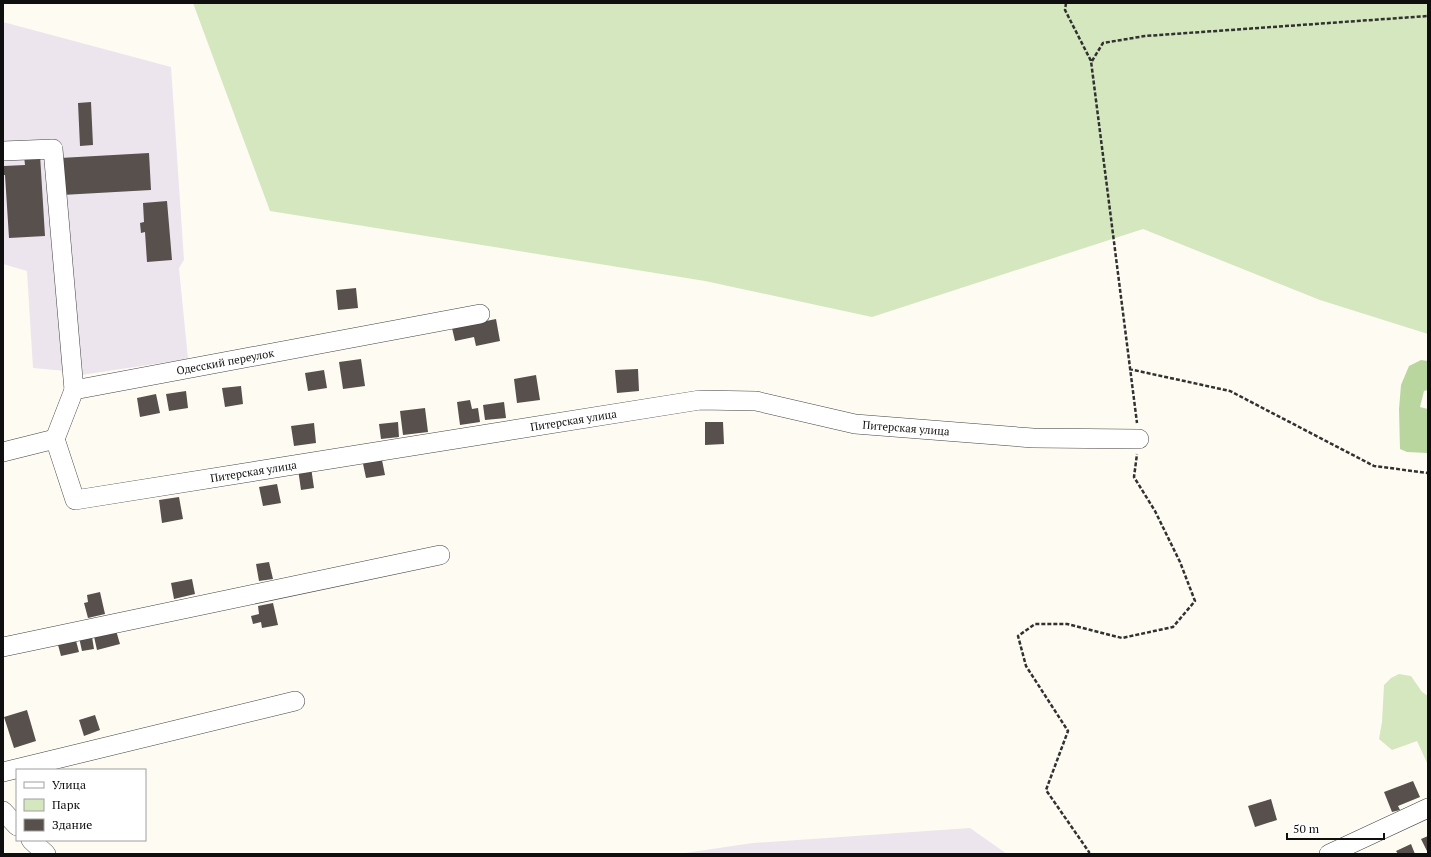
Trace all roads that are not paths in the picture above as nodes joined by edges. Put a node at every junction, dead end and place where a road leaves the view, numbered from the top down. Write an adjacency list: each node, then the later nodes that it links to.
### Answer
1 (3, 151): 3 (street)
2 (480, 314): 3 (street, Одесский переулок)
3 (74, 390): 4 (street)
4 (55, 439): 5 (street, Питерская улица); 6 (street)
5 (1139, 439)
6 (3, 452)
7 (440, 555): 8 (street)
8 (3, 647)
9 (295, 701): 10 (street)
10 (3, 772)
11 (1428, 808): 16 (street)
12 (3, 812): 13 (street)
13 (16, 825)
14 (32, 841): 15 (street)
15 (46, 854)
16 (1329, 854)

